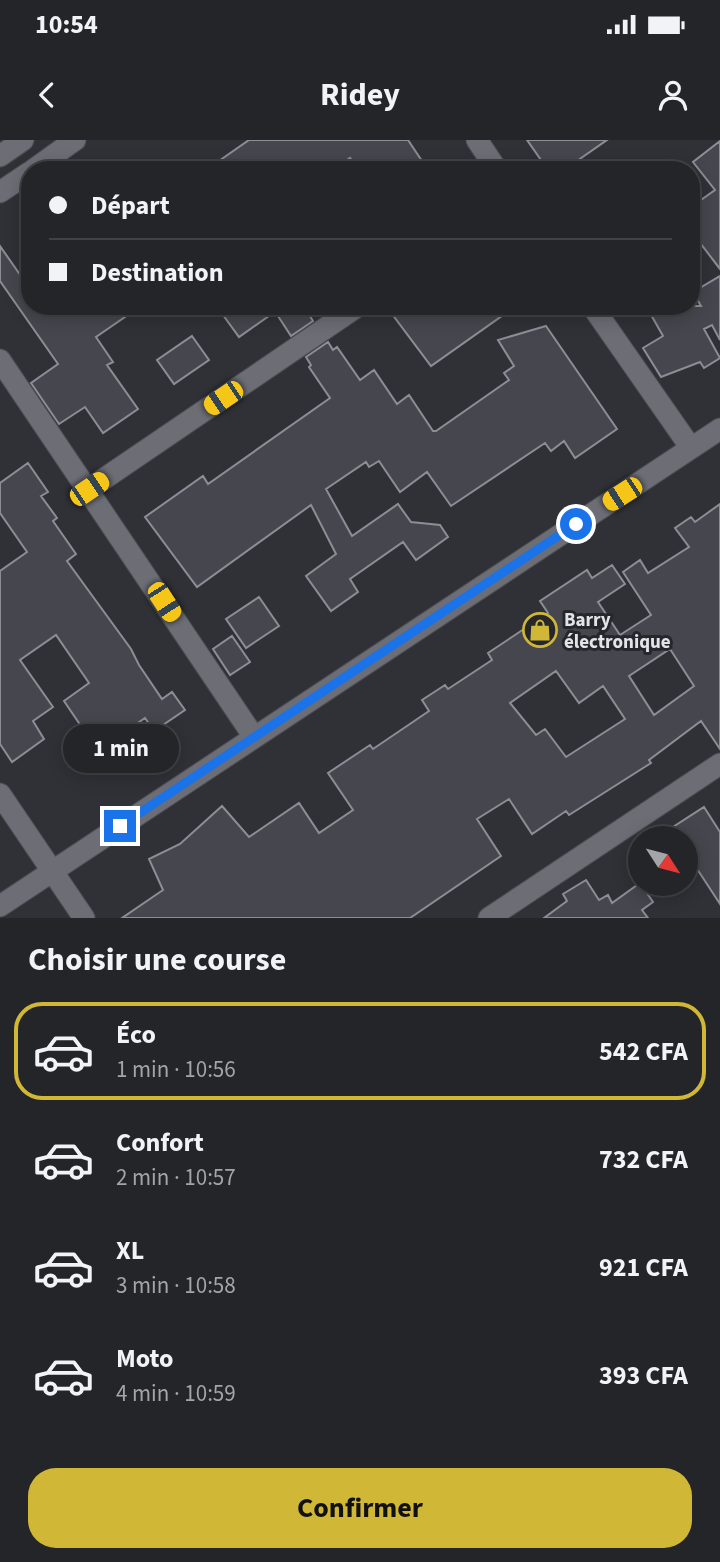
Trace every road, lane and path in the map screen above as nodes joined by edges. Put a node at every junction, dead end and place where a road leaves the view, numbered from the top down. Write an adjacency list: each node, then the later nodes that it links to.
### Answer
1 (23, 140): 4 (street)
2 (75, 140): 5 (street)
3 (477, 140): 6 (street)
4 (0, 156)
5 (45, 161)
6 (491, 161)
7 (21, 178): 8 (street)
8 (0, 192)
9 (345, 315): 14 (street)
10 (598, 315): 13 (street)
11 (0, 359): 14 (street)
12 (720, 429): 13 (street)
13 (691, 448): 15 (street)
14 (89, 489): 15 (street)
15 (254, 737): 18 (street)
16 (720, 764): 21 (street)
17 (0, 793): 18 (street)
18 (53, 871): 19 (street); 20 (street)
19 (0, 906)
20 (84, 918)
21 (489, 918)

